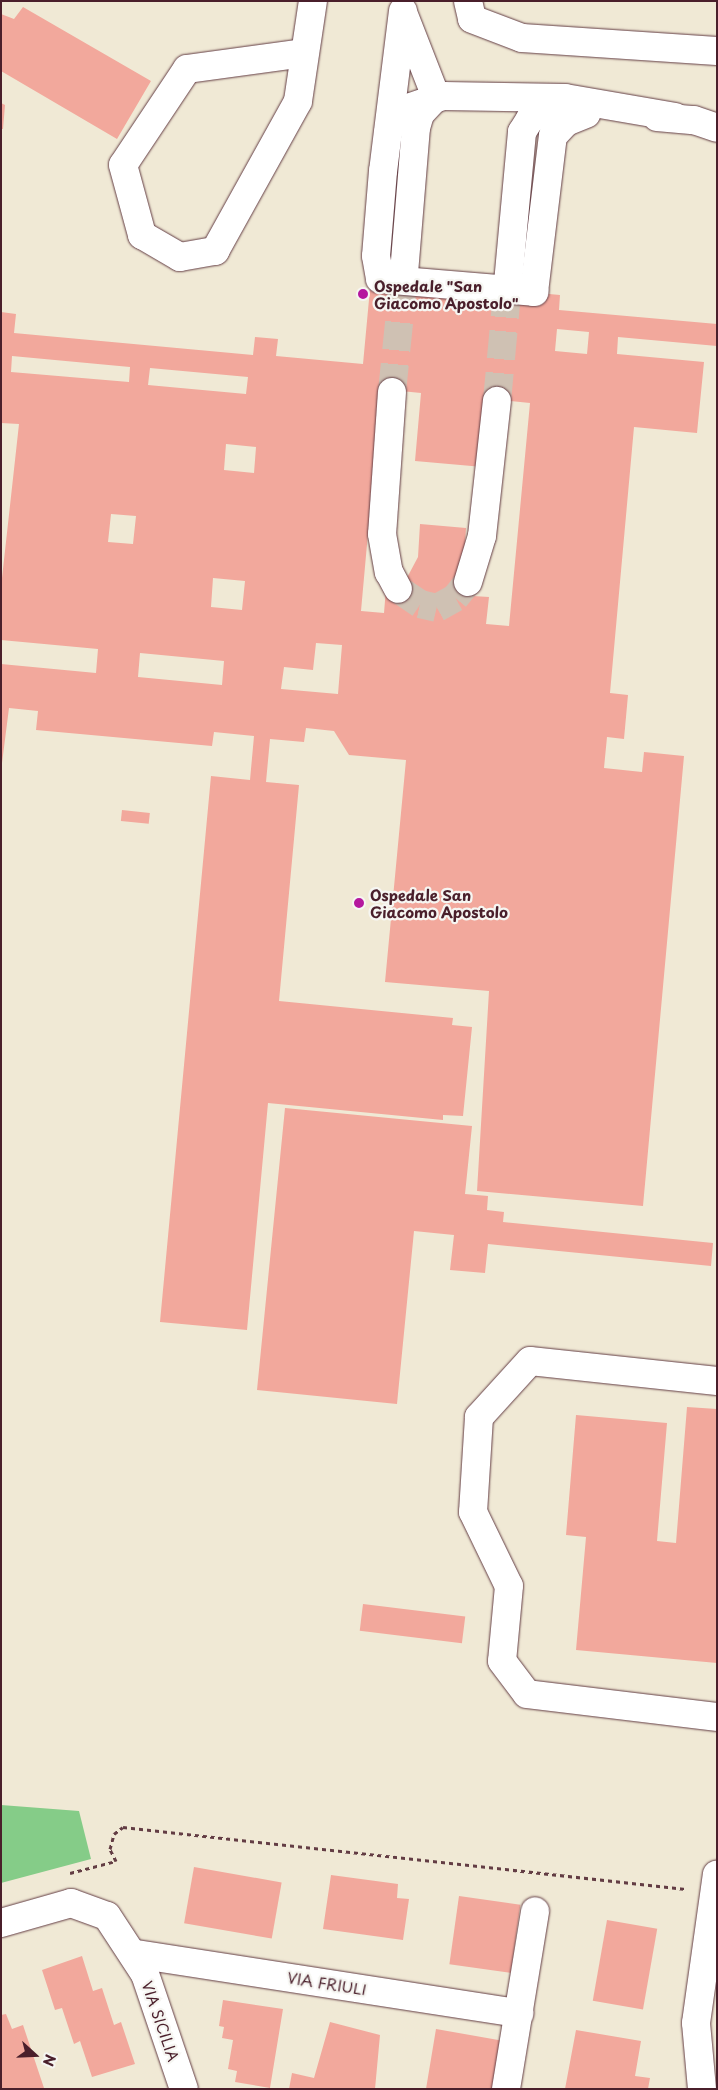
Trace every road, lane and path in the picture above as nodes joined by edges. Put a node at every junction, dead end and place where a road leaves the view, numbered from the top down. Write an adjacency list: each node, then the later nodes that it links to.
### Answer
1 (313, 1): 5 (street)
2 (468, 1): 4 (street)
3 (402, 6): 7 (street); 12 (street)
4 (717, 51)
5 (304, 53): 5 (street)
6 (474, 97): 7 (street); 8 (street); 10 (street)
7 (436, 98): 12 (street); 13 (street)
8 (549, 111): 9 (street); 14 (street)
9 (586, 114): 10 (street); 12 (street)
10 (675, 117): 11 (street)
11 (717, 128)
12 (387, 134)
13 (404, 273)
14 (508, 282)
15 (392, 392): 18 (street)
16 (497, 401): 17 (street)
17 (468, 582)
18 (398, 589)
19 (717, 1381): 20 (street)
20 (717, 1717)
21 (116, 1861): 23 (path)
22 (717, 1874): 30 (street)
23 (688, 1898)
24 (535, 1911): 27 (street)
25 (1, 1922): 26 (street, VIA SICILIA)
26 (136, 1954): 27 (street, VIA FRIULI); 28 (street, VIA SICILIA)
27 (518, 2013): 29 (street)
28 (184, 2089)
29 (506, 2089)
30 (702, 2089)

